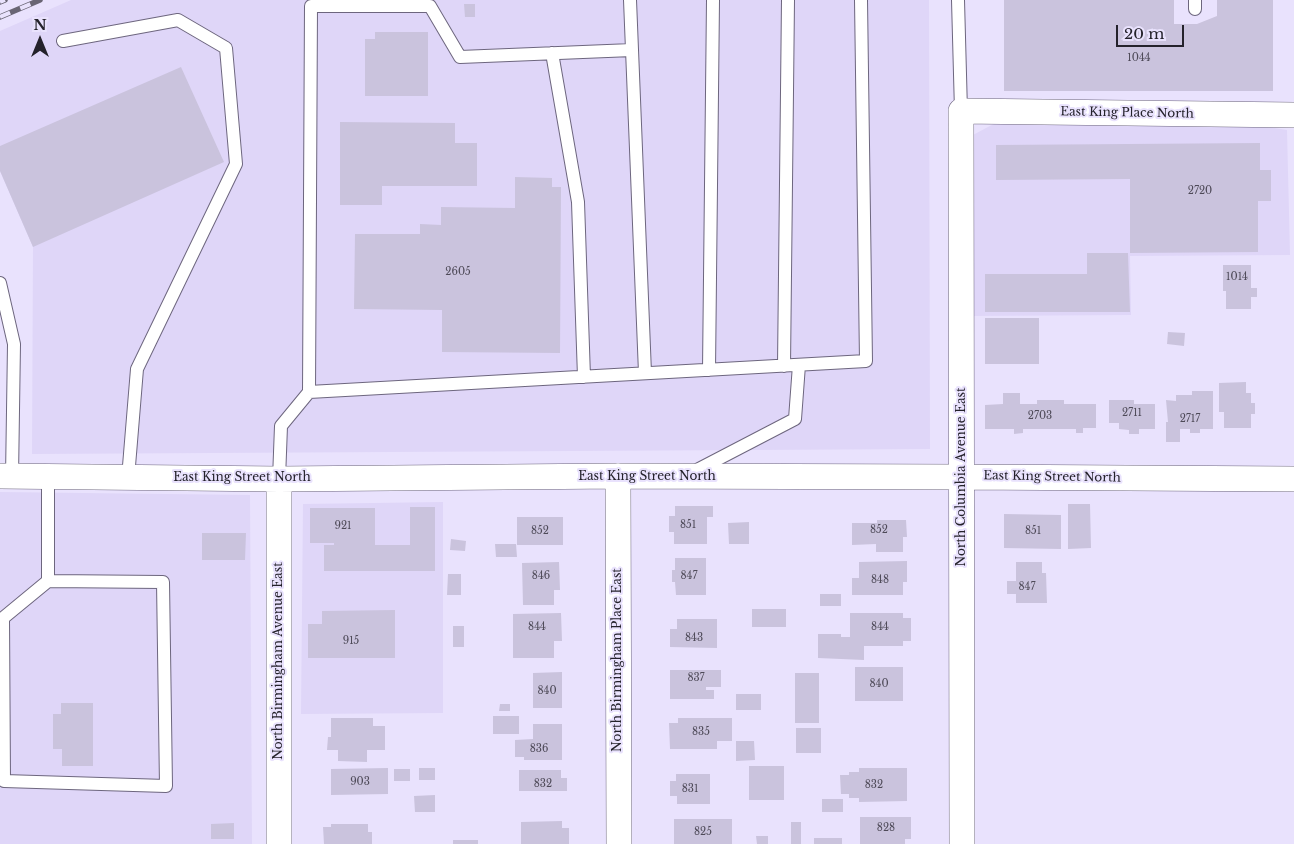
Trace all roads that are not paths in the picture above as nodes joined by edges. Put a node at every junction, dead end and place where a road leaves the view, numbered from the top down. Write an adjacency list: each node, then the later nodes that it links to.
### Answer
1 (630, 0): 7 (lane)
2 (713, 0): 14 (lane)
3 (788, 0): 13 (lane)
4 (861, 0): 12 (lane)
5 (958, 0): 9 (lane)
6 (63, 41): 23 (lane)
7 (632, 50): 8 (lane); 15 (lane)
8 (552, 53): 16 (lane); 17 (lane)
9 (961, 111): 10 (street, East King Place North); 21 (street, North Columbia Avenue East)
10 (1294, 116)
11 (0, 283): 18 (lane)
12 (799, 365): 13 (lane); 20 (lane)
13 (784, 366): 14 (lane)
14 (709, 370): 15 (lane)
15 (645, 373): 16 (lane)
16 (584, 377): 17 (lane)
17 (309, 392): 24 (lane)
18 (6, 476): 22 (street, East King Street North)
19 (618, 476): 20 (street, East King Street North); 24 (street, East King Street North); 28 (street, North Birmingham Place East)
20 (684, 476): 21 (street, East King Street North)
21 (962, 476): 25 (street, East King Street North); 29 (street, North Columbia Avenue East)
22 (48, 477): 23 (street, East King Street North); 26 (lane)
23 (128, 478): 24 (street, East King Street North)
24 (279, 479): 27 (street, North Birmingham Avenue East)
25 (1294, 480)
26 (48, 581): 26 (lane)
27 (279, 844)
28 (619, 844)
29 (962, 844)

